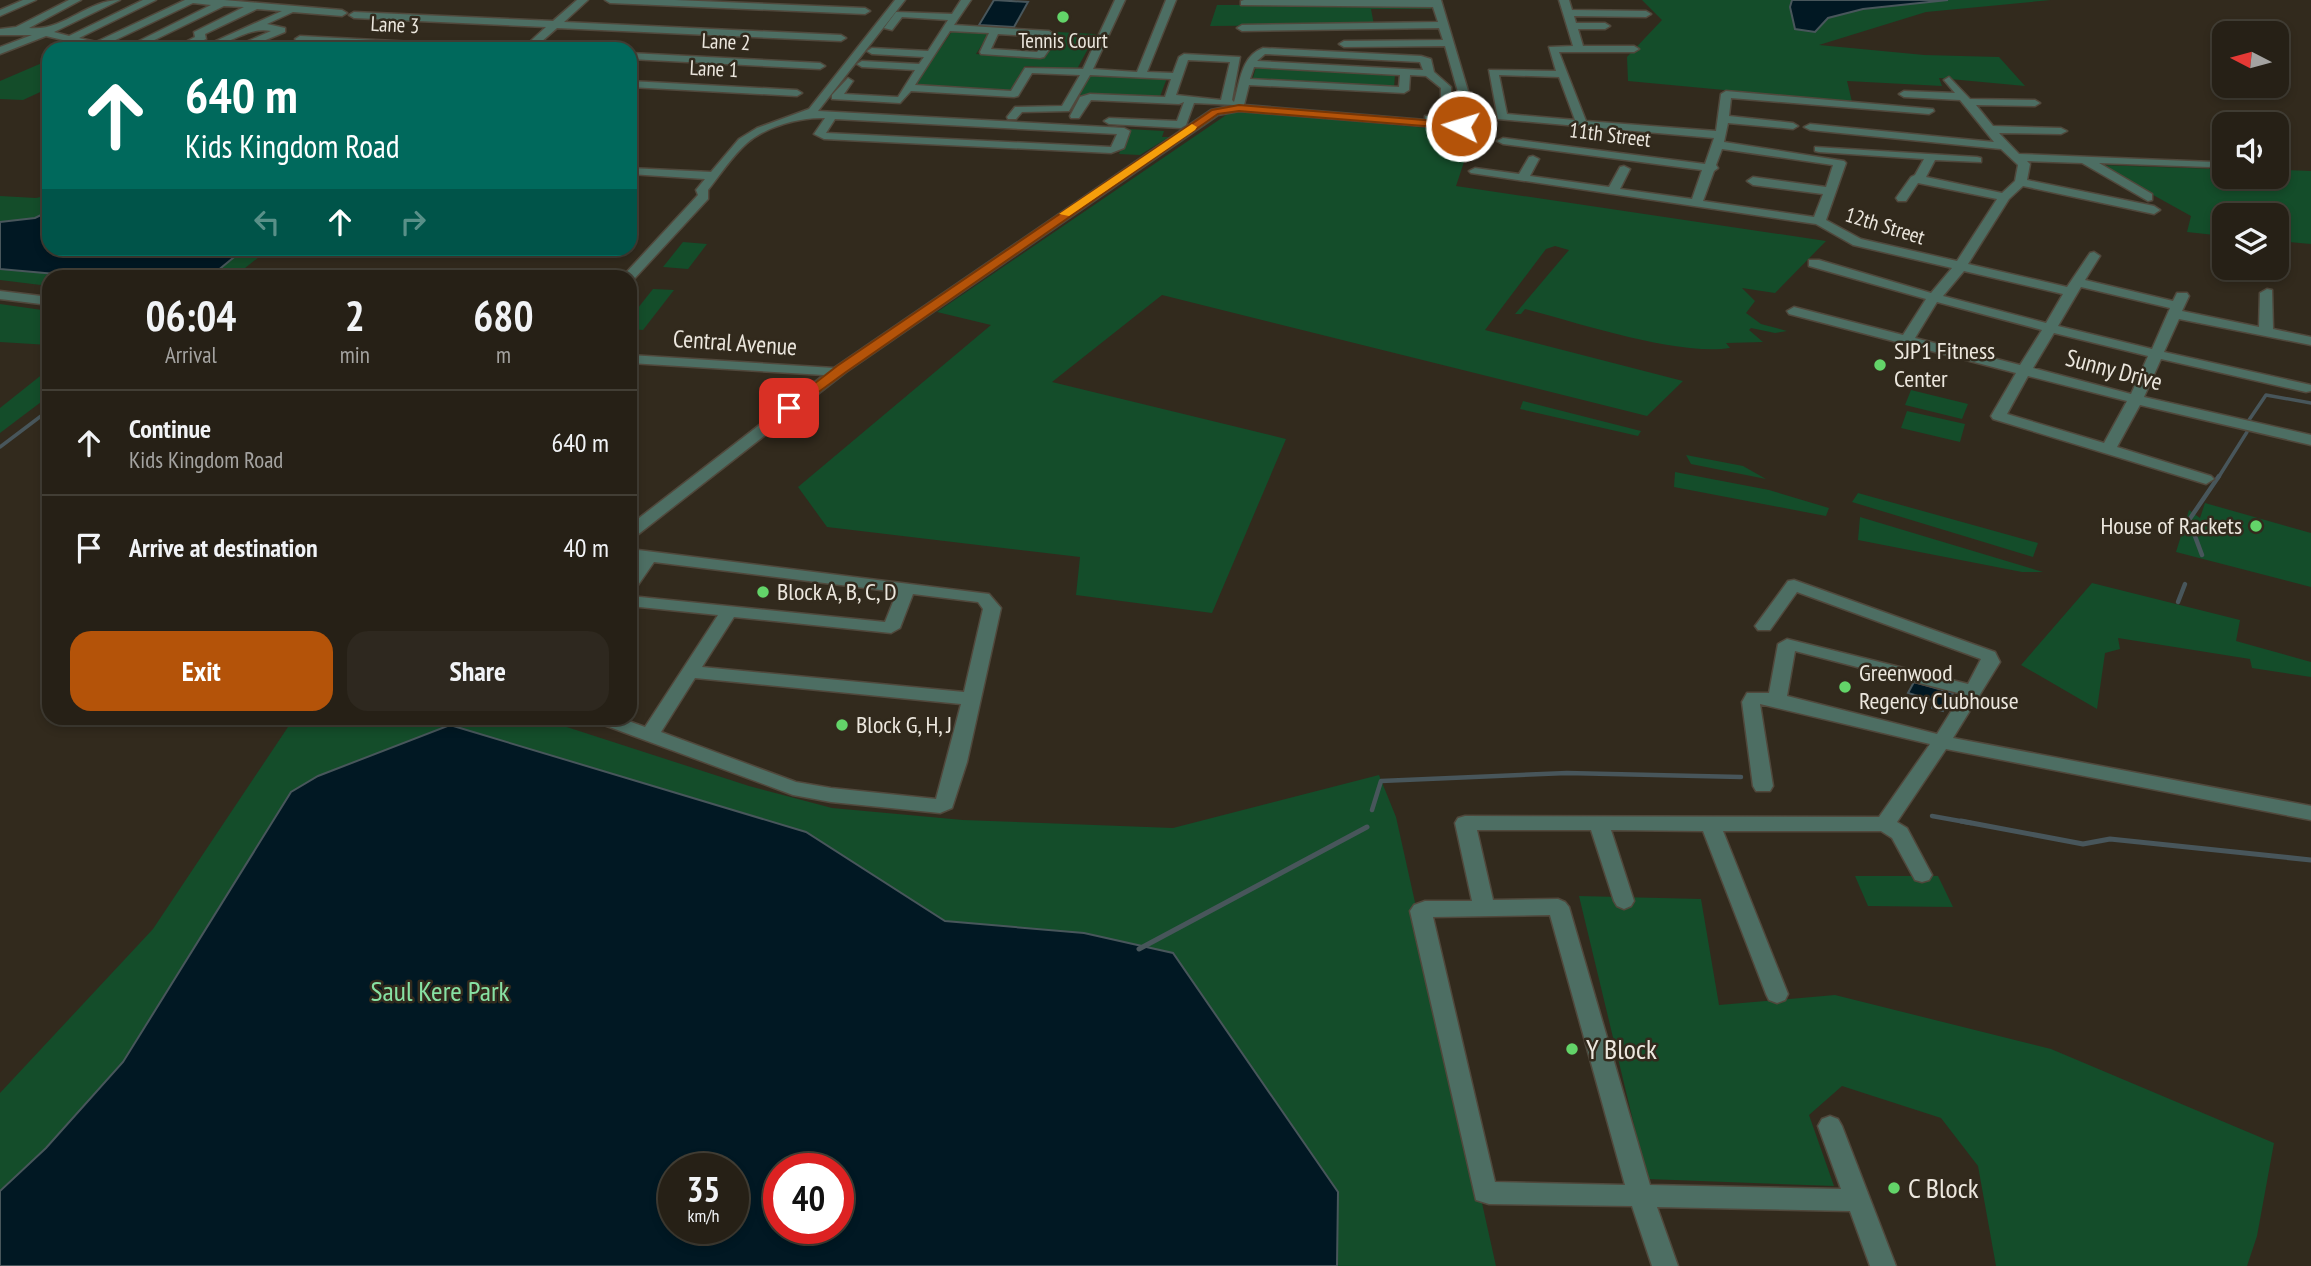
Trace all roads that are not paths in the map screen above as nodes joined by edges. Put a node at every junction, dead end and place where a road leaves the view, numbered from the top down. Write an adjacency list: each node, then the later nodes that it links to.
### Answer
1 (31, 0): 22 (street)
2 (76, 0): 37 (street)
3 (115, 0): 40 (street)
4 (151, 0): 43 (street)
5 (191, 0): 14 (street); 45 (street)
6 (267, 0): 18 (street)
7 (583, 0): 31 (street)
8 (610, 0): 21 (street)
9 (900, 0): 87 (street)
10 (910, 0): 20 (street)
11 (1120, 0): 65 (street)
12 (1171, 0): 66 (street)
13 (1564, 0): 24 (street)
14 (226, 1): 18 (street); 46 (street)
15 (1359, 2): 16 (street); 17 (street)
16 (1244, 3)
17 (1438, 4): 29 (street); 32 (street)
18 (255, 6): 19 (street); 47 (street)
19 (293, 9): 23 (street); 26 (street)
20 (960, 9): 35 (street); 57 (street)
21 (865, 11)
22 (0, 13)
23 (342, 13)
24 (1568, 13): 25 (street); 33 (street)
25 (1646, 14)
26 (280, 15): 28 (street); 30 (street)
27 (354, 15): 31 (street)
28 (313, 19)
29 (1377, 23)
30 (257, 25): 48 (street); 49 (street)
31 (553, 25): 41 (street); 51 (street)
32 (1444, 25): 36 (street); 52 (street)
33 (1572, 26): 34 (street); 54 (street)
34 (1605, 26)
35 (947, 28): 38 (street); 58 (street)
36 (1242, 28)
37 (18, 30): 39 (street); 40 (street)
38 (995, 31): 38 (street)
39 (0, 32)
40 (45, 33): 43 (street); 56 (street)
41 (841, 38)
42 (300, 39): 50 (street, Lane 3)
43 (67, 40): 44 (street)
44 (77, 42)
45 (117, 42)
46 (142, 42)
47 (192, 42)
48 (219, 42)
49 (252, 42)
50 (357, 42)
51 (535, 42)
52 (1449, 43): 53 (street); 85 (street)
53 (1255, 44)
54 (1579, 48): 55 (street); 71 (street)
55 (1634, 49)
56 (0, 51)
57 (872, 51): 58 (street); 61 (street)
58 (930, 54): 64 (street)
59 (637, 56): 63 (street, Lane 2)
60 (1487, 59): 69 (street)
61 (862, 64): 64 (street); 81 (street)
62 (1250, 64): 68 (street); 70 (street); 74 (street)
63 (820, 66)
64 (922, 66): 76 (street)
65 (1090, 68): 66 (street); 76 (street); 90 (street)
66 (1143, 70): 72 (street)
67 (1239, 71): 77 (street)
68 (1405, 72): 70 (street); 74 (street)
69 (1493, 72): 71 (street); 93 (street)
70 (1429, 73): 84 (street)
71 (1561, 74): 93 (street)
72 (1177, 76): 77 (street); 82 (street)
73 (1950, 80): 80 (street)
74 (1247, 82): 84 (street)
75 (637, 84): 78 (street, Lane 1)
76 (908, 88): 81 (street)
77 (1227, 90): 85 (street)
78 (797, 93)
79 (1903, 94): 80 (street)
80 (1964, 99): 83 (street); 97 (street)
81 (900, 100): 86 (street)
82 (1191, 100): 85 (street); 92 (street); 92 (street)
83 (2035, 103)
84 (1239, 104): 85 (street)
85 (1220, 106): 147 (street)
86 (893, 110): 87 (street); 90 (street)
87 (812, 111): 89 (street); 113 (street)
88 (1929, 111): 94 (street)
89 (830, 115): 89 (street)
90 (1012, 117): 92 (street)
91 (1722, 119): 94 (street); 95 (street); 99 (street)
92 (1073, 120)
93 (1581, 122): 99 (street)
94 (1913, 124): 96 (street); 101 (street)
95 (1793, 126)
96 (1810, 127)
97 (1990, 129): 98 (street); 101 (street)
98 (2061, 131)
99 (1720, 140): 109 (street); 119 (street, 12th Street)
100 (1503, 141): 109 (street, 11th Street)
101 (2004, 146): 104 (street)
102 (1809, 148): 103 (street)
103 (1931, 156): 107 (street); 115 (street)
104 (2014, 157): 106 (street); 117 (street)
105 (1533, 159): 114 (street)
106 (2082, 159): 108 (street); 121 (street)
107 (1977, 160)
108 (2209, 164)
109 (1712, 168): 123 (street)
110 (1624, 169): 118 (street)
111 (637, 171): 113 (street)
112 (1475, 171): 114 (street)
113 (714, 176): 129 (street)
114 (1524, 178): 118 (street)
115 (1919, 179): 120 (street); 122 (street)
116 (1753, 181): 119 (street)
117 (2021, 182): 120 (street); 124 (street)
118 (1613, 191): 123 (street)
119 (1830, 191): 125 (street, 12th Street)
120 (2004, 197): 128 (street)
121 (2148, 197)
122 (1902, 198)
123 (1696, 204): 125 (street)
124 (2154, 210)
125 (1819, 221): 128 (street, 12th Street)
126 (2094, 256): 130 (street)
127 (1814, 263): 135 (street)
128 (1959, 268): 130 (street, 12th Street); 135 (street)
129 (635, 270)
130 (2074, 287): 137 (street, 12th Street); 139 (street)
131 (0, 288): 132 (street)
132 (42, 293)
133 (2267, 293): 140 (street)
134 (0, 295): 136 (street)
135 (1933, 299): 139 (street); 141 (street)
136 (42, 300)
137 (2178, 305): 140 (street, 12th Street); 143 (street)
138 (1794, 312): 141 (street, Sunny Drive)
139 (2051, 329): 143 (street); 146 (street)
140 (2266, 332): 142 (street, 12th Street)
141 (1907, 339): 146 (street, Sunny Drive)
142 (2311, 341)
143 (2156, 356): 148 (street); 149 (street)
144 (637, 360): 147 (street, Central Avenue)
145 (637, 366): 147 (street, Central Avenue)
146 (2023, 369): 149 (street, Sunny Drive); 151 (street)
147 (832, 376): 153 (street)
148 (2306, 388)
149 (2136, 399): 150 (street, Sunny Drive); 151 (street)
150 (2311, 440)
151 (2109, 447): 152 (street)
152 (2206, 479)
153 (637, 528)
154 (637, 555): 155 (street)
155 (649, 557): 156 (street); 157 (street)
156 (637, 574)
157 (907, 589): 159 (street); 163 (street)
158 (637, 602): 159 (street)
159 (729, 611): 161 (street)
160 (1764, 626): 162 (street)
161 (692, 671): 163 (street); 166 (street)
162 (1972, 691): 164 (street); 167 (street)
163 (972, 699): 166 (street)
164 (1777, 700): 167 (street); 168 (street)
165 (624, 725): 166 (street)
166 (650, 734)
167 (1947, 743): 169 (street); 172 (street)
168 (1763, 786)
169 (2311, 813)
170 (1599, 823): 171 (street); 174 (street); 175 (street)
171 (1710, 824): 172 (street); 176 (street)
172 (1885, 824): 173 (street)
173 (1922, 875)
174 (1624, 901)
175 (1484, 906): 178 (street); 178 (street)
176 (1777, 994)
177 (1830, 1126): 179 (street)
178 (1640, 1195): 179 (street); 180 (street)
179 (1859, 1200): 181 (street)
180 (1665, 1266)
181 (1883, 1266)

